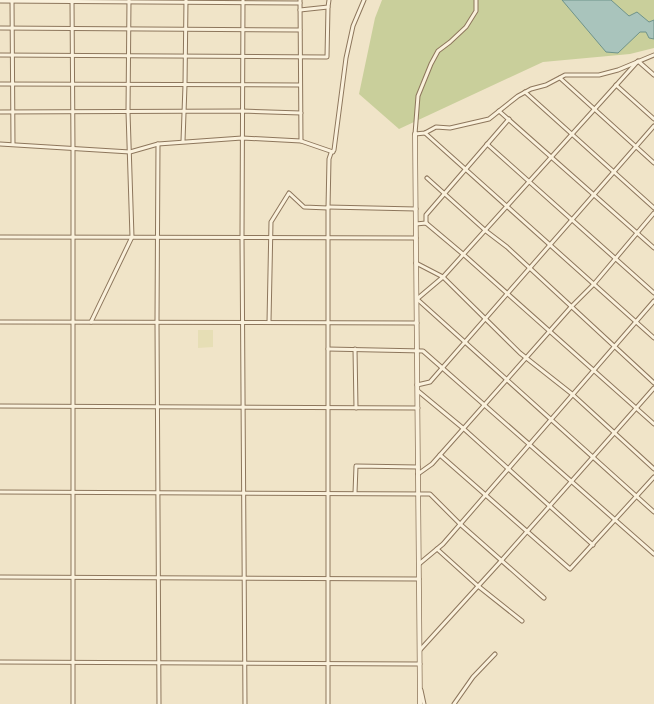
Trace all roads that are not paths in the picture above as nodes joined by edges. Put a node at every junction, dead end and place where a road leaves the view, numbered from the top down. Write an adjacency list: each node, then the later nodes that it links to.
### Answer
1 (329, 0): 11 (street)
2 (364, 0): 65 (street)
3 (476, 0): 53 (street)
4 (0, 1): 5 (street)
5 (12, 1): 6 (street); 14 (street)
6 (72, 1): 7 (street); 15 (street)
7 (129, 1): 8 (street); 16 (street)
8 (186, 1): 9 (street); 17 (street)
9 (243, 1): 10 (street); 18 (street)
10 (300, 2): 12 (street)
11 (328, 8): 12 (street); 27 (street)
12 (300, 10): 19 (street)
13 (0, 28): 14 (street)
14 (12, 28): 15 (street); 21 (street)
15 (72, 29): 16 (street); 22 (street)
16 (128, 29): 17 (street); 24 (street)
17 (186, 29): 18 (street); 25 (street)
18 (243, 30): 19 (street); 26 (street)
19 (300, 30): 27 (street)
20 (0, 55): 21 (street)
21 (12, 55): 22 (street); 32 (street)
22 (72, 55): 24 (street); 33 (street)
23 (654, 55): 28 (street)
24 (128, 56): 25 (street); 35 (street)
25 (186, 56): 26 (street); 36 (street)
26 (243, 56): 27 (street); 37 (street)
27 (300, 57): 34 (street)
28 (638, 61): 29 (street); 30 (street); 38 (street)
29 (654, 76)
30 (560, 78): 39 (street); 40 (street)
31 (0, 84): 32 (street)
32 (12, 84): 33 (street); 45 (street)
33 (72, 84): 35 (street); 46 (street)
34 (300, 84): 37 (street); 48 (street)
35 (128, 85): 36 (street); 47 (street)
36 (186, 85): 37 (street); 41 (street)
37 (242, 85): 42 (street)
38 (616, 85): 40 (street); 50 (street)
39 (525, 92): 43 (street); 54 (street)
40 (595, 109): 54 (street); 62 (street)
41 (185, 111): 42 (street); 47 (street); 56 (street)
42 (242, 111): 48 (street); 55 (street)
43 (499, 111): 49 (street); 52 (street)
44 (0, 112): 45 (street)
45 (12, 112): 46 (street); 59 (street)
46 (72, 112): 47 (street); 63 (street)
47 (128, 112): 64 (street)
48 (300, 113): 57 (street)
49 (509, 119): 61 (street); 66 (street)
50 (654, 119)
51 (654, 126): 62 (street)
52 (425, 133): 53 (street); 68 (street)
53 (415, 134): 77 (street)
54 (572, 135): 66 (street); 69 (street)
55 (242, 138): 56 (street); 57 (street); 88 (street)
56 (183, 141): 60 (street)
57 (301, 141): 65 (street)
58 (0, 144): 59 (street)
59 (13, 144): 63 (street)
60 (158, 144): 64 (street); 87 (street)
61 (487, 144): 68 (street); 71 (street)
62 (636, 146): 67 (street); 69 (street)
63 (74, 148): 64 (street); 85 (street)
64 (130, 152): 86 (street)
65 (333, 152): 75 (street)
66 (552, 158): 71 (street); 73 (street)
67 (654, 163)
68 (466, 169): 72 (street); 74 (street)
69 (614, 172): 73 (street); 76 (street)
70 (427, 178): 72 (street)
71 (529, 183): 74 (street); 79 (street)
72 (445, 194): 80 (street); 82 (street)
73 (594, 195): 79 (street); 83 (street)
74 (508, 206): 82 (street); 92 (street)
75 (328, 208): 77 (street); 89 (street); 90 (street)
76 (654, 208)
77 (416, 209): 81 (street)
78 (654, 213): 83 (street)
79 (571, 221): 92 (street); 95 (street)
80 (426, 223): 81 (street); 94 (street)
81 (416, 224): 91 (street)
82 (486, 231): 94 (street); 97 (street)
83 (637, 233): 93 (street); 95 (street)
84 (0, 237): 85 (street)
85 (72, 237): 86 (street); 108 (street)
86 (132, 237): 87 (street); 109 (street)
87 (157, 237): 88 (street); 110 (street)
88 (242, 238): 89 (street); 111 (street)
89 (270, 238): 90 (street); 112 (street)
90 (328, 238): 91 (street); 113 (street)
91 (416, 238): 96 (street)
92 (551, 245): 97 (street); 99 (street)
93 (654, 248)
94 (464, 255): 98 (street); 101 (street)
95 (616, 258): 99 (street); 100 (street)
96 (416, 263): 98 (street); 102 (street)
97 (530, 269): 101 (street); 104 (street)
98 (443, 277): 102 (street); 105 (street)
99 (594, 284): 104 (street); 106 (street)
100 (654, 293)
101 (507, 294): 105 (street); 115 (street)
102 (417, 298): 114 (street); 117 (street)
103 (654, 301): 106 (street)
104 (571, 307): 115 (street); 118 (street)
105 (485, 319): 117 (street); 122 (street)
106 (636, 321): 116 (street); 118 (street)
107 (0, 322): 108 (street)
108 (74, 322): 109 (street); 133 (street)
109 (91, 322): 110 (street)
110 (157, 322): 111 (street); 134 (street)
111 (242, 322): 112 (street); 135 (street)
112 (269, 322): 113 (street)
113 (328, 322): 114 (street); 119 (street)
114 (417, 323): 121 (street)
115 (550, 332): 122 (street); 124 (street)
116 (654, 338)
117 (465, 342): 123 (street); 125 (street)
118 (615, 346): 124 (street); 126 (street)
119 (328, 349): 120 (street); 136 (street)
120 (355, 349): 121 (street); 137 (street)
121 (417, 350): 123 (street); 127 (street)
122 (527, 357): 125 (street); 130 (street)
123 (443, 367): 127 (street); 131 (street)
124 (593, 371): 130 (street); 139 (street)
125 (507, 380): 131 (street); 140 (street)
126 (654, 383)
127 (418, 385): 129 (street)
128 (654, 388): 139 (street)
129 (418, 391): 138 (street); 142 (street)
130 (572, 394): 140 (street); 143 (street)
131 (486, 404): 142 (street); 144 (street)
132 (0, 406): 133 (street)
133 (73, 406): 134 (street); 154 (street)
134 (157, 407): 135 (street); 155 (street)
135 (243, 407): 136 (street); 156 (street)
136 (328, 408): 137 (street); 157 (street)
137 (356, 408): 138 (street)
138 (418, 408): 147 (street)
139 (636, 408): 141 (street); 143 (street)
140 (551, 419): 144 (street); 146 (street)
141 (654, 424)
142 (464, 429): 145 (street); 148 (street)
143 (615, 433): 146 (street); 149 (street)
144 (530, 443): 148 (street); 152 (street)
145 (440, 455): 150 (street); 160 (street)
146 (593, 457): 152 (street); 161 (street)
147 (418, 467): 150 (street); 158 (street)
148 (508, 469): 160 (street); 162 (street)
149 (654, 469)
150 (418, 474): 159 (street)
151 (654, 477): 161 (street)
152 (572, 481): 162 (street); 164 (street)
153 (0, 492): 154 (street)
154 (73, 492): 155 (street); 173 (street)
155 (158, 492): 156 (street); 174 (street)
156 (244, 493): 157 (street); 175 (street)
157 (328, 493): 158 (street); 176 (street)
158 (355, 493): 159 (street)
159 (418, 493): 165 (street); 171 (street)
160 (485, 495): 165 (street); 166 (street)
161 (637, 496): 163 (street); 164 (street)
162 (549, 506): 166 (street); 167 (street)
163 (654, 512)
164 (616, 521): 167 (street); 169 (street)
165 (460, 524): 168 (street); 170 (street)
166 (528, 531): 167 (street); 170 (street)
167 (593, 545)
168 (437, 549): 171 (street); 178 (street)
169 (654, 554)
170 (501, 561): 178 (street); 179 (street)
171 (419, 564): 177 (street)
172 (0, 577): 173 (street)
173 (73, 577): 174 (street); 184 (street)
174 (158, 578): 175 (street); 185 (street)
175 (244, 578): 176 (street); 186 (street)
176 (328, 578): 177 (street); 187 (street)
177 (419, 579): 181 (street)
178 (478, 586): 180 (street); 181 (street)
179 (544, 598)
180 (522, 621)
181 (420, 650): 188 (street)
182 (495, 654): 196 (street)
183 (0, 662): 184 (street)
184 (73, 662): 185 (street); 190 (street)
185 (159, 662): 186 (street); 191 (street)
186 (245, 663): 187 (street); 192 (street)
187 (328, 663): 188 (street); 193 (street)
188 (420, 664): 189 (street)
189 (420, 686): 194 (street); 195 (street)
190 (74, 704)
191 (159, 704)
192 (245, 704)
193 (328, 704)
194 (420, 704)
195 (424, 704)
196 (454, 704)

